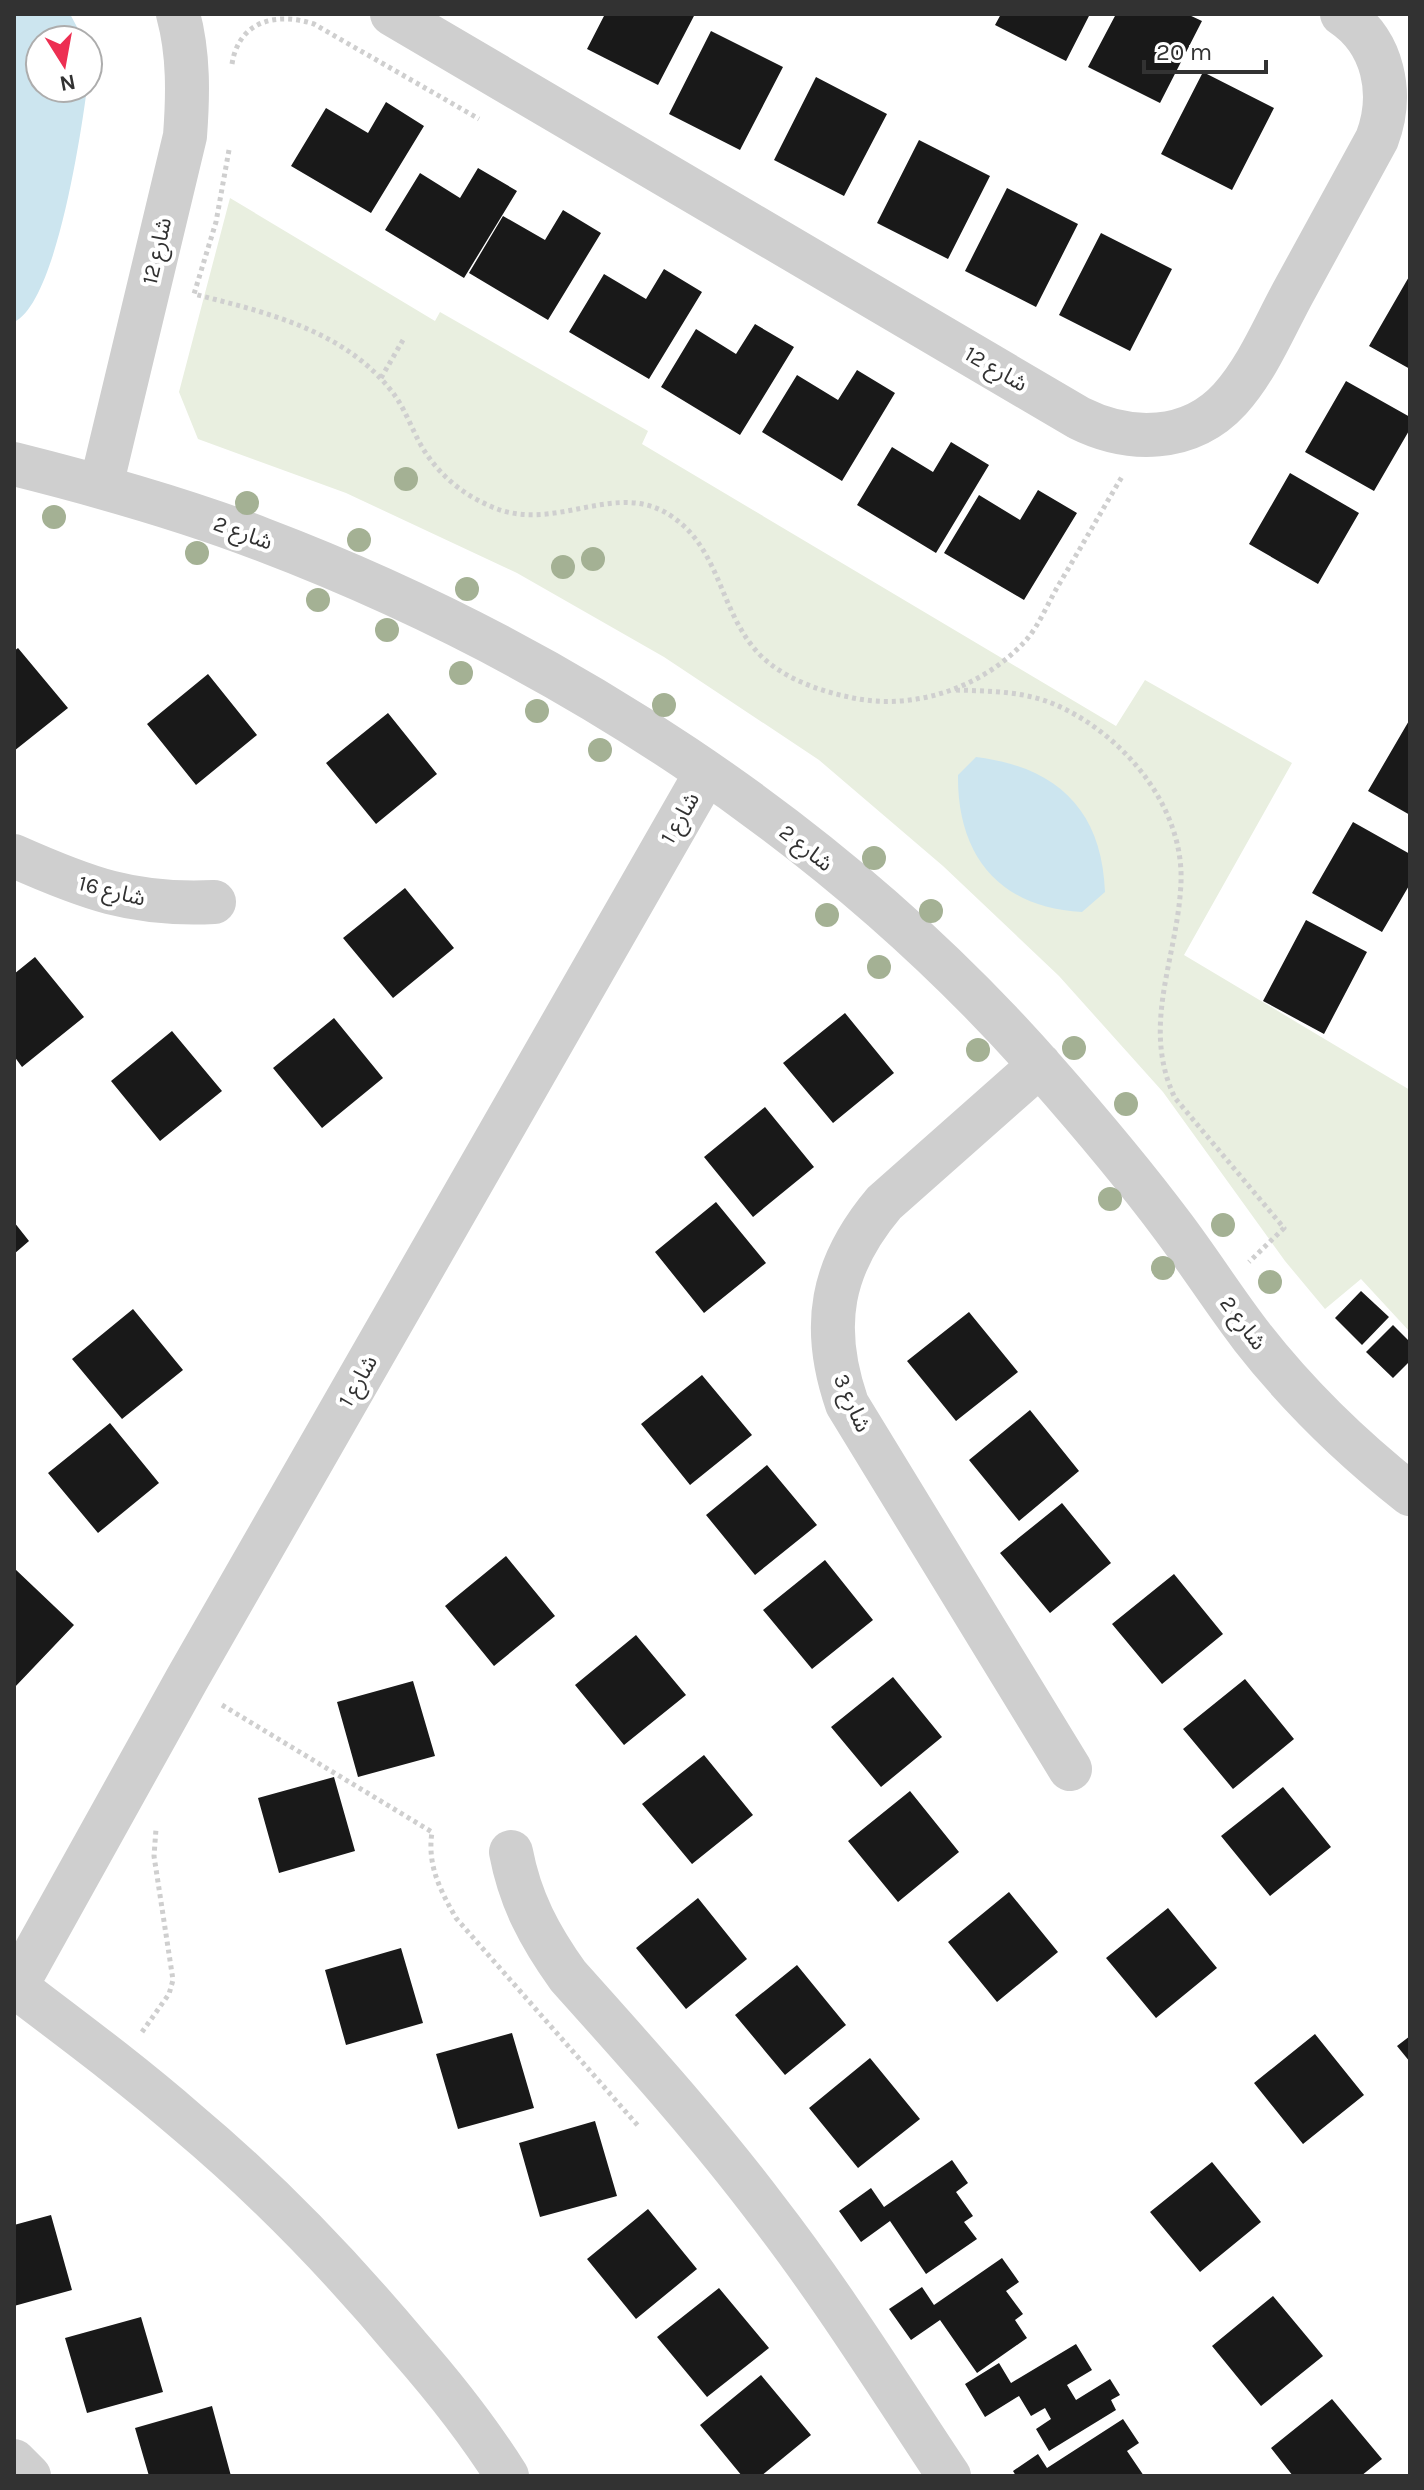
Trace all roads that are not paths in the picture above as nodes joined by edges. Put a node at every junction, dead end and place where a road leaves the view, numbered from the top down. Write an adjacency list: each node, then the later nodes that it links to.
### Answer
1 (178, 14): 5 (street, شارع 12)
2 (392, 14): 3 (street, شارع 12)
3 (1342, 14)
4 (14, 464): 5 (street, شارع 2)
5 (101, 486): 6 (street, شارع 2)
6 (706, 773): 9 (street, شارع 2); 13 (street, شارع 1)
7 (14, 856): 8 (street, شارع 16)
8 (214, 902)
9 (1040, 1065): 10 (street, شارع 2); 11 (street, شارع 3)
10 (1410, 1494)
11 (1070, 1769)
12 (511, 1852): 17 (street)
13 (15, 1989): 16 (street)
14 (14, 2461): 15 (street)
15 (29, 2476)
16 (507, 2476)
17 (949, 2476)

